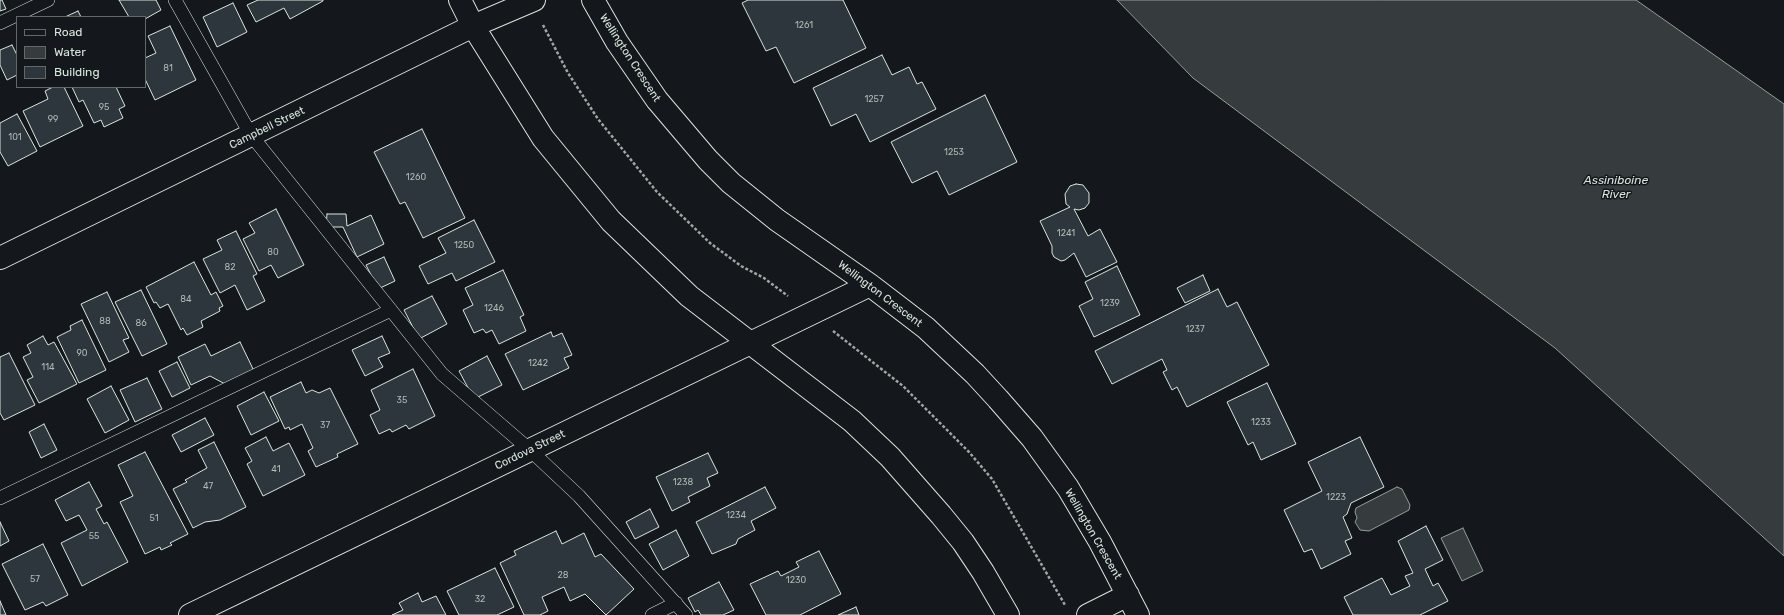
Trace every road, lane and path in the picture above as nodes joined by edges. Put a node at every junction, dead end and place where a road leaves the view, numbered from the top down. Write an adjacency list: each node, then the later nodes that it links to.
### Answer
1 (48, 0): 6 (lane)
2 (175, 0): 8 (lane)
3 (460, 0): 7 (street)
4 (534, 0): 7 (street, Campbell Street)
5 (593, 0): 10 (street, Wellington Crescent)
6 (0, 23)
7 (473, 26): 8 (street, Campbell Street); 12 (street)
8 (251, 135): 9 (street, Campbell Street); 11 (lane)
9 (0, 258)
10 (870, 285): 12 (street, Cordova Street); 15 (street, Wellington Crescent)
11 (391, 310): 13 (lane); 14 (lane)
12 (751, 343): 13 (street, Cordova Street); 20 (street)
13 (530, 450): 16 (lane); 17 (street, Cordova Street)
14 (0, 498)
15 (1128, 595): 21 (street); 22 (street, Wellington Crescent)
16 (676, 603): 18 (lane); 19 (lane)
17 (190, 615)
18 (652, 615)
19 (686, 615)
20 (1008, 615)
21 (1088, 615)
22 (1138, 615)

